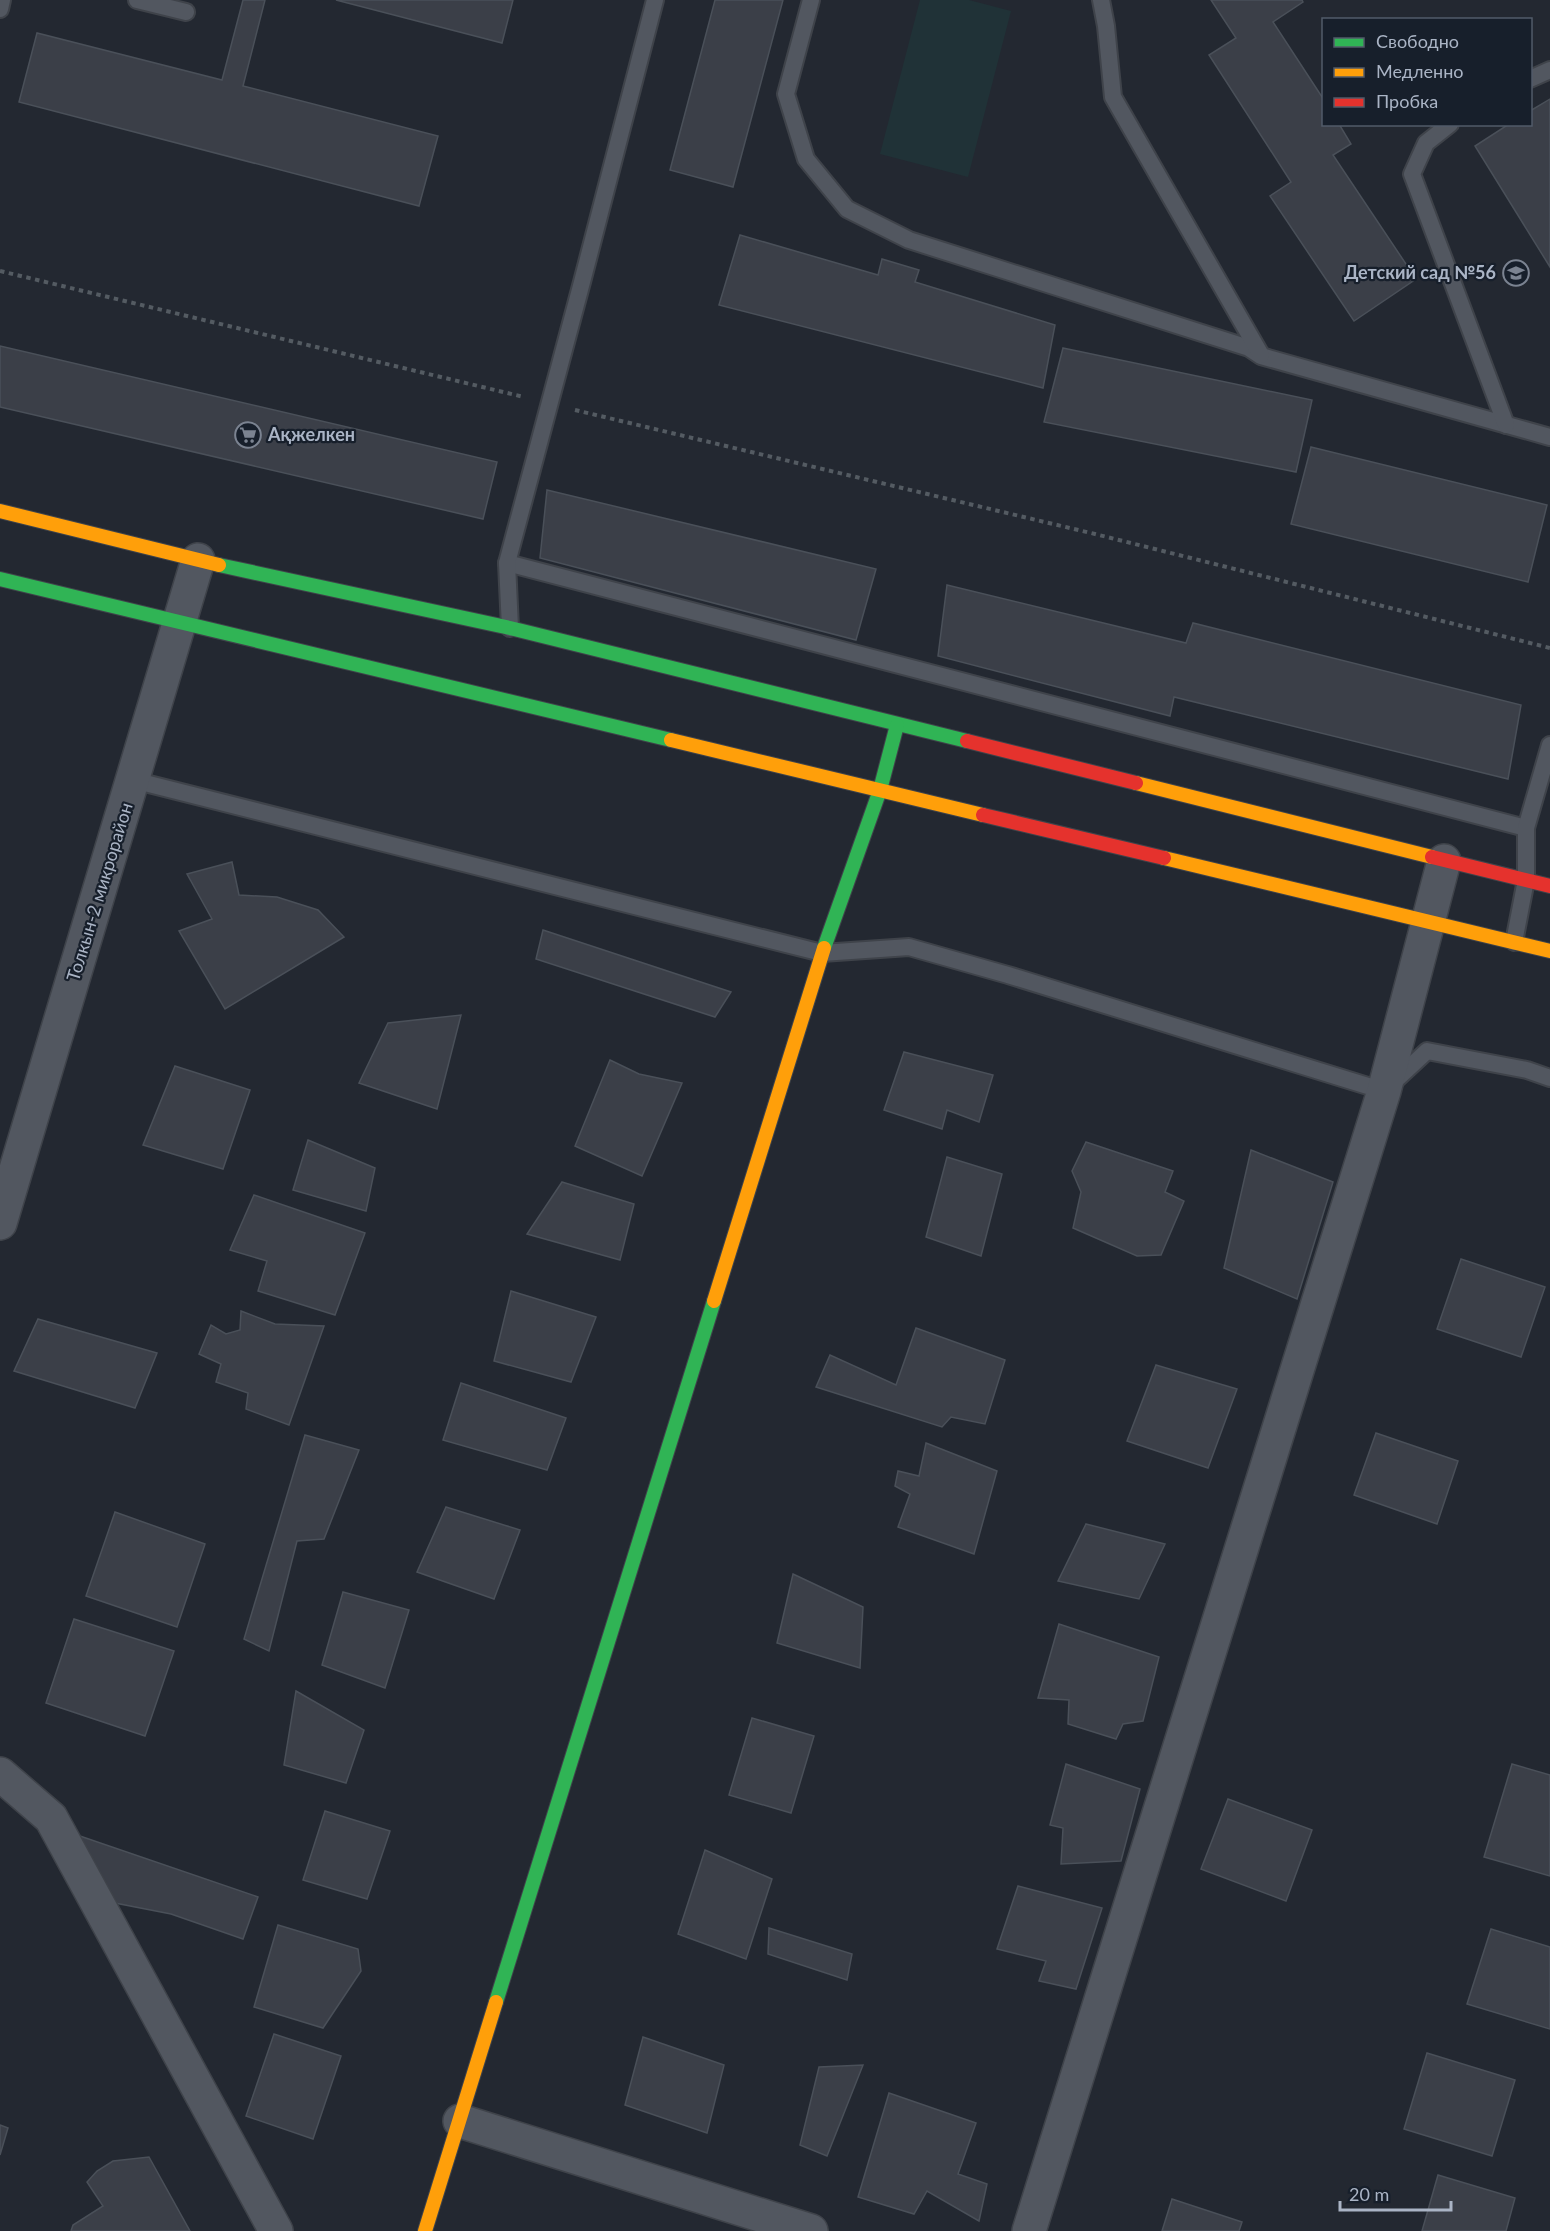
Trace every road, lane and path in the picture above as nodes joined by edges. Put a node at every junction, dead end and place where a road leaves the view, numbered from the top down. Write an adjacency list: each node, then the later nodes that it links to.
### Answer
1 (3, 0): 6 (lane)
2 (137, 0): 7 (lane)
3 (655, 0): 13 (lane)
4 (811, 0): 12 (lane)
5 (1101, 0): 12 (lane)
6 (0, 9)
7 (186, 12)
8 (1550, 70): 9 (lane)
9 (1532, 78)
10 (1447, 126): 14 (lane)
11 (0, 271): 13 (path)
12 (1262, 356): 14 (lane)
13 (549, 403): 18 (lane); 22 (path)
14 (1506, 425): 15 (lane)
15 (1550, 437)
16 (0, 511): 17 (main road)
17 (198, 560): 20 (street, Толкын-2 микрорайон); 21 (main road)
18 (507, 563): 21 (lane); 27 (lane)
19 (0, 579): 20 (main road)
20 (180, 621): 25 (street, Толкын-2 микрорайон); 26 (main road)
21 (510, 628): 23 (main road)
22 (1550, 648)
23 (897, 725): 26 (main road); 28 (main road)
24 (1550, 744): 27 (lane)
25 (133, 780): 34 (lane); 37 (street, Толкын-2 микрорайон)
26 (880, 790): 31 (main road); 34 (main road)
27 (1526, 828): 29 (lane)
28 (1444, 861): 29 (main road); 31 (street)
29 (1526, 880): 30 (main road); 32 (lane)
30 (1550, 886)
31 (1428, 921): 32 (main road); 36 (street)
32 (1514, 942): 33 (main road)
33 (1550, 951)
34 (822, 953): 36 (lane); 39 (main road)
35 (1550, 1078): 36 (lane)
36 (1384, 1091): 43 (street)
37 (0, 1223)
38 (0, 1774): 40 (street)
39 (460, 2121): 41 (main road); 42 (street)
40 (276, 2231)
41 (425, 2231)
42 (811, 2231)
43 (1029, 2231)

